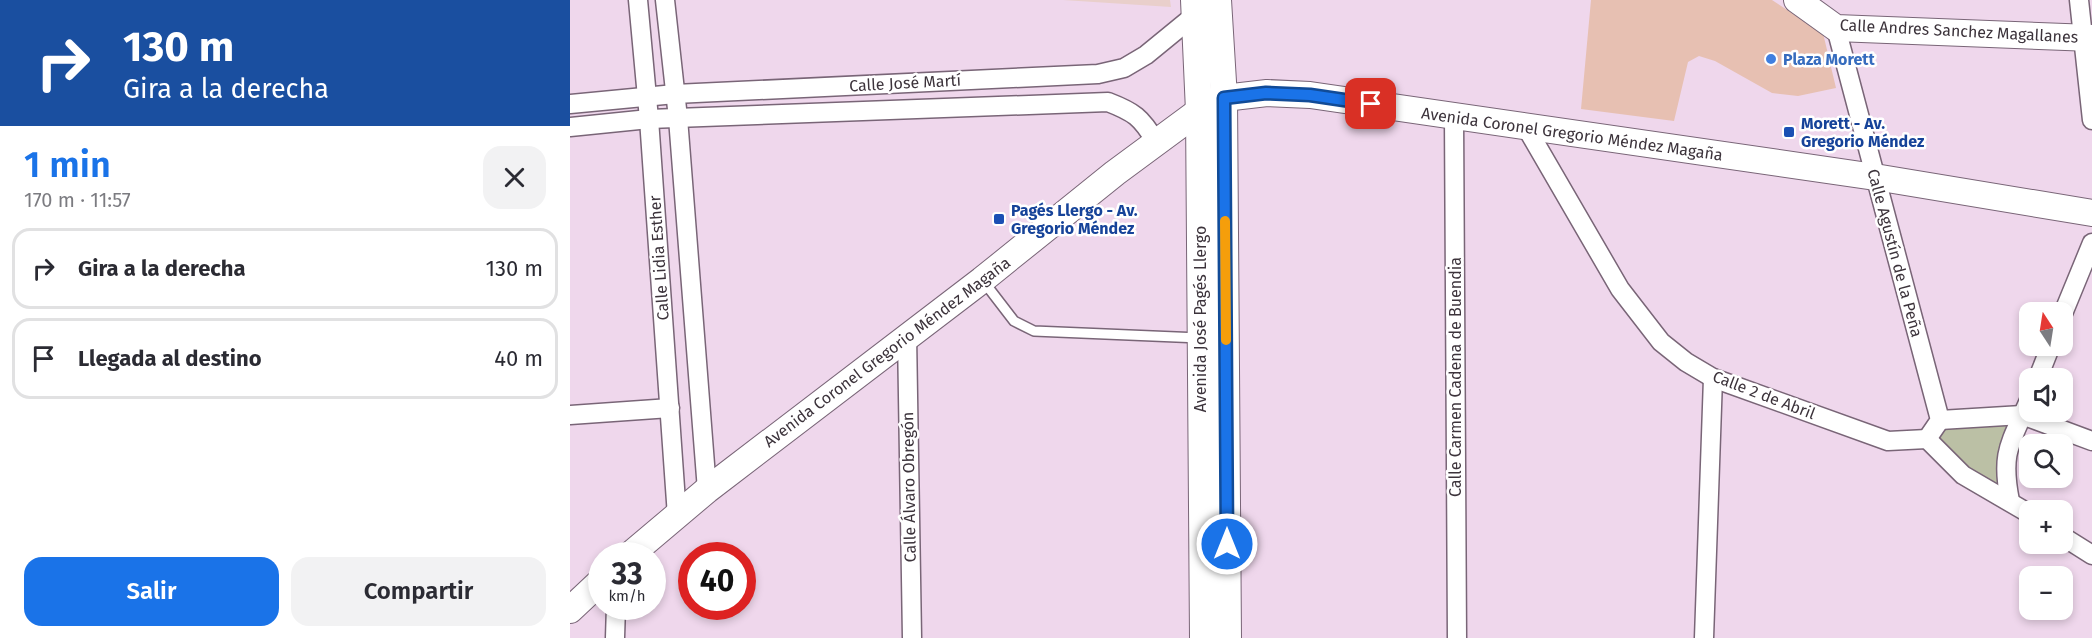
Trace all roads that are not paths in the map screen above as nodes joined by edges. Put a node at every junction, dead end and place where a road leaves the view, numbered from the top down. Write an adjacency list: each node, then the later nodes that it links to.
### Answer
1 (638, 0): 9 (street, Calle Lidia Esther)
2 (665, 0): 8 (street, Calle Lidia Esther)
3 (1797, 0): 6 (main road, Calle Andres Sanchez Magallanes)
4 (2079, 0): 7 (street)
5 (1207, 4): 8 (street, Calle José Martí); 10 (main road, Avenida José Pagés Llergo); 12 (main road, Avenida José Pagés Llergo)
6 (1836, 27): 7 (main road, Calle Andres Sanchez Magallanes); 20 (street, Calle Agustín de la Peña)
7 (2087, 38): 16 (street)
8 (675, 94): 9 (street, Calle José Martí); 14 (street, Calle Lidia Esther)
9 (647, 96): 11 (street, Calle José Martí); 15 (street, Calle Lidia Esther)
10 (1224, 98): 12 (main road, Avenida Coronel Gregorio Méndez Magaña); 13 (main road, Avenida Coronel Gregorio Méndez Magaña); 50 (main road, Avenida José Pagés Llergo)
11 (570, 104)
12 (1199, 111): 19 (main road, Avenida Coronel Gregorio Méndez Magaña); 26 (main road, Avenida José Pagés Llergo)
13 (1454, 117): 18 (main road, Avenida Coronel Gregorio Méndez Magaña); 51 (street, Calle Carmen Cadena de Buendia)
14 (678, 118): 15 (street, Calle José Martí); 19 (street, Calle José Martí); 36 (street, Calle Lidia Esther)
15 (649, 119): 17 (street, Calle José Martí); 28 (street, Calle Lidia Esther)
16 (2092, 120)
17 (570, 127)
18 (1526, 127): 20 (main road, Avenida Coronel Gregorio Méndez Magaña); 27 (street, Calle 2 de Abril)
19 (1156, 142): 23 (main road, Avenida Coronel Gregorio Méndez Magaña)
20 (1875, 177): 21 (main road, Avenida Coronel Gregorio Méndez Magaña); 31 (street, Calle Agustín de la Peña)
21 (2092, 213)
22 (2092, 243): 24 (street)
23 (982, 280): 25 (main road, Avenida Coronel Gregorio Méndez Magaña); 26 (lane)
24 (2068, 302)
25 (907, 335): 36 (main road, Avenida Coronel Gregorio Méndez Magaña); 48 (street, Calle Álvaro Obregón)
26 (1200, 338): 49 (main road, Avenida José Pagés Llergo)
27 (1713, 378): 34 (street, Calle 2 de Abril); 46 (street)
28 (670, 408): 30 (street); 39 (street, Calle Lidia Esther)
29 (2019, 415): 31 (street)
30 (570, 416)
31 (1940, 420): 34 (street)
32 (2019, 422): 37 (street)
33 (2041, 422): 35 (street)
34 (1927, 439): 37 (street)
35 (2092, 441)
36 (707, 490): 39 (main road, Avenida Coronel Gregorio Méndez Magaña)
37 (2010, 501): 38 (street)
38 (2019, 507)
39 (677, 516): 40 (main road, Avenida Coronel Gregorio Méndez Magaña)
40 (646, 542)
41 (2073, 543): 42 (street)
42 (2092, 555)
43 (588, 593): 44 (main road)
44 (570, 610)
45 (616, 620): 47 (street)
46 (1708, 634)
47 (615, 638)
48 (912, 638)
49 (1203, 638)
50 (1228, 638)
51 (1457, 638)

